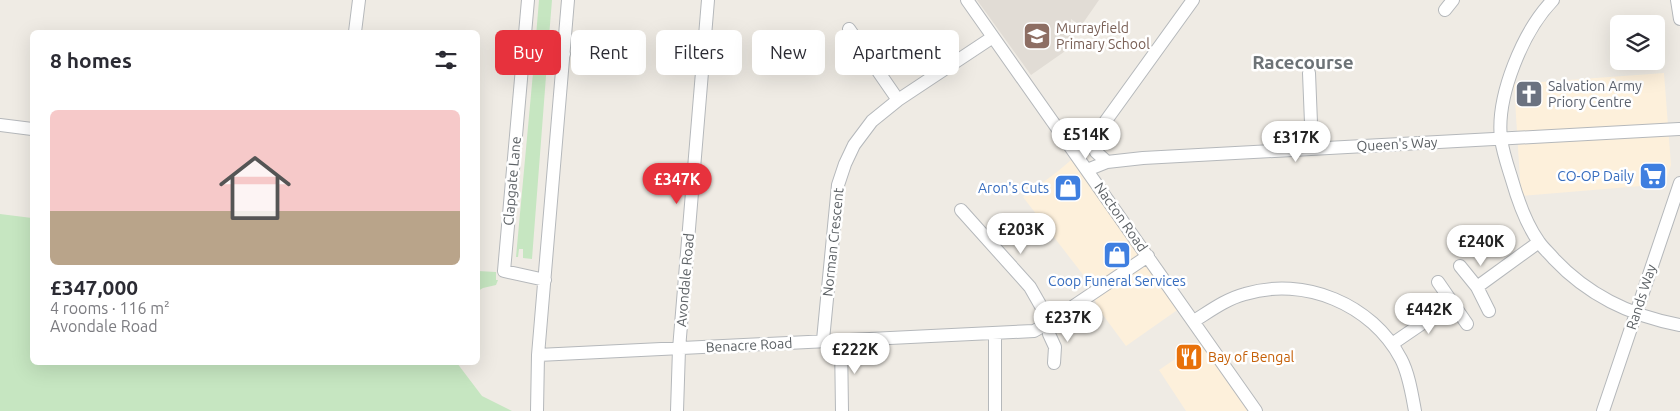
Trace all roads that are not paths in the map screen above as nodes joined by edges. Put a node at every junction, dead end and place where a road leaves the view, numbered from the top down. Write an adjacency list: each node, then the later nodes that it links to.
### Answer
1 (358, 0): 11 (street)
2 (528, 0): 12 (street, Clapgate Lane)
3 (568, 0): 15 (street)
4 (708, 0): 47 (street, Avondale Road)
5 (967, 0): 13 (street, Nacton Road)
6 (1193, 0): 23 (street)
7 (1677, 0): 9 (street)
8 (1548, 2): 22 (street)
9 (1680, 19)
10 (849, 29): 18 (street)
11 (355, 30)
12 (526, 30)
13 (993, 37): 18 (street, Norman Crescent); 25 (street, Nacton Road)
14 (561, 54): 15 (street)
15 (564, 54): 33 (street)
16 (1309, 73): 24 (street)
17 (522, 75): 33 (street, Clapgate Lane)
18 (898, 100): 44 (street, Norman Crescent)
19 (0, 125): 20 (street)
20 (30, 129)
21 (1680, 132): 22 (street, Queen's Way)
22 (1501, 139): 24 (street, Queen's Way); 30 (street)
23 (1092, 140): 25 (street); 26 (street)
24 (1312, 148): 26 (street, Queen's Way)
25 (1077, 155): 27 (street, Nacton Road)
26 (1107, 162): 27 (street, Queen's Way)
27 (1087, 170): 31 (street, Nacton Road)
28 (1680, 183): 38 (street, Rands Way)
29 (961, 210): 40 (street)
30 (1539, 242): 35 (street); 38 (street)
31 (1148, 256): 39 (street, Nacton Road); 40 (street, Benacre Road)
32 (1460, 266): 35 (street)
33 (545, 280): 48 (street)
34 (1438, 282): 36 (street)
35 (1477, 287): 37 (street)
36 (1452, 303): 41 (street); 46 (street)
37 (1489, 310)
38 (1637, 314): 42 (street); 56 (street, Rands Way)
39 (1194, 321): 46 (street); 54 (street, Nacton Road)
40 (1050, 322): 43 (street, Benacre Road); 49 (street)
41 (1467, 324)
42 (1680, 325)
43 (995, 333): 45 (street, Benacre Road); 53 (street)
44 (823, 340): 45 (street, Benacre Road); 47 (street, Benacre Road)
45 (841, 340): 52 (street)
46 (1392, 344): 55 (street)
47 (679, 349): 48 (street, Benacre Road); 51 (street, Avondale Road)
48 (538, 355): 50 (street)
49 (1054, 363)
50 (537, 411)
51 (676, 411)
52 (842, 411)
53 (995, 411)
54 (1256, 411)
55 (1415, 411)
56 (1603, 411)

